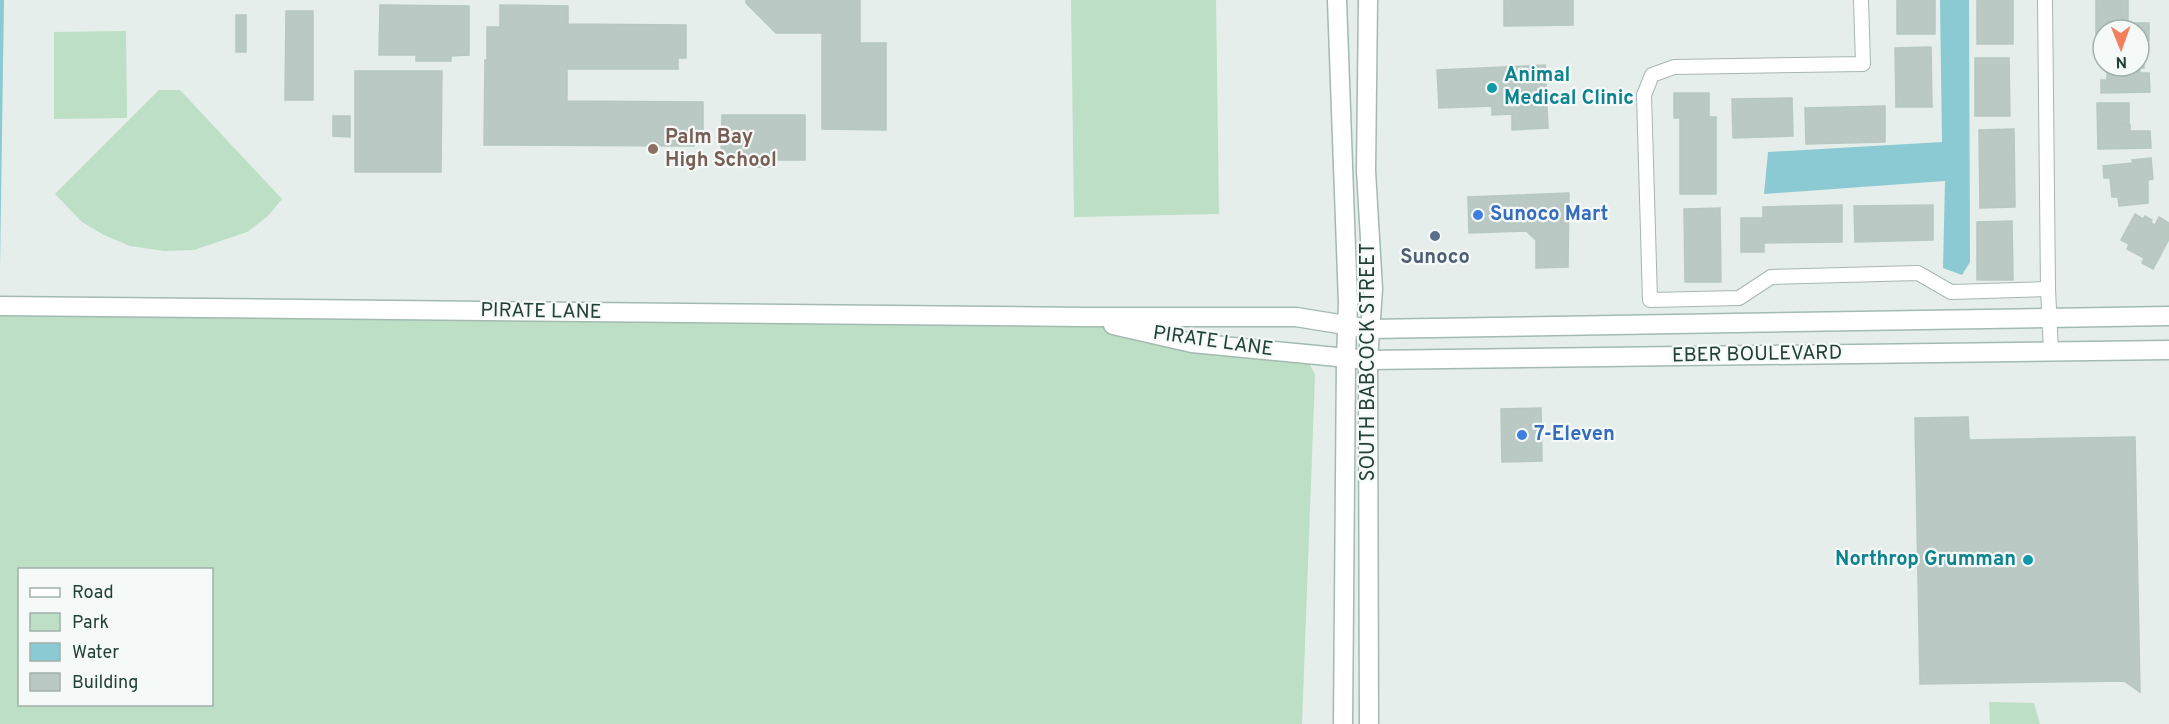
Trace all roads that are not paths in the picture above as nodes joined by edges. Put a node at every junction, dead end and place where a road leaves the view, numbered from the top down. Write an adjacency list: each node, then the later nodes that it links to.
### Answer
1 (1337, 0): 10 (street, SOUTH BABCOCK STREET)
2 (1368, 0): 11 (street, SOUTH BABCOCK STREET)
3 (1861, 0): 5 (street)
4 (2045, 0): 5 (street)
5 (2048, 289): 9 (street)
6 (0, 306): 8 (street, PIRATE LANE)
7 (2169, 316): 9 (street, EBER BOULEVARD)
8 (1082, 317): 10 (street, PIRATE LANE); 14 (street, PIRATE LANE)
9 (2049, 317): 11 (street, EBER BOULEVARD); 13 (street)
10 (1347, 324): 11 (street, EBER BOULEVARD); 14 (street, SOUTH BABCOCK STREET)
11 (1370, 328): 15 (street, SOUTH BABCOCK STREET)
12 (2169, 350): 13 (street, EBER BOULEVARD)
13 (2051, 351): 15 (street, EBER BOULEVARD)
14 (1346, 357): 15 (street, EBER BOULEVARD); 16 (street, SOUTH BABCOCK STREET)
15 (1368, 360): 17 (street, SOUTH BABCOCK STREET)
16 (1343, 724)
17 (1369, 724)

